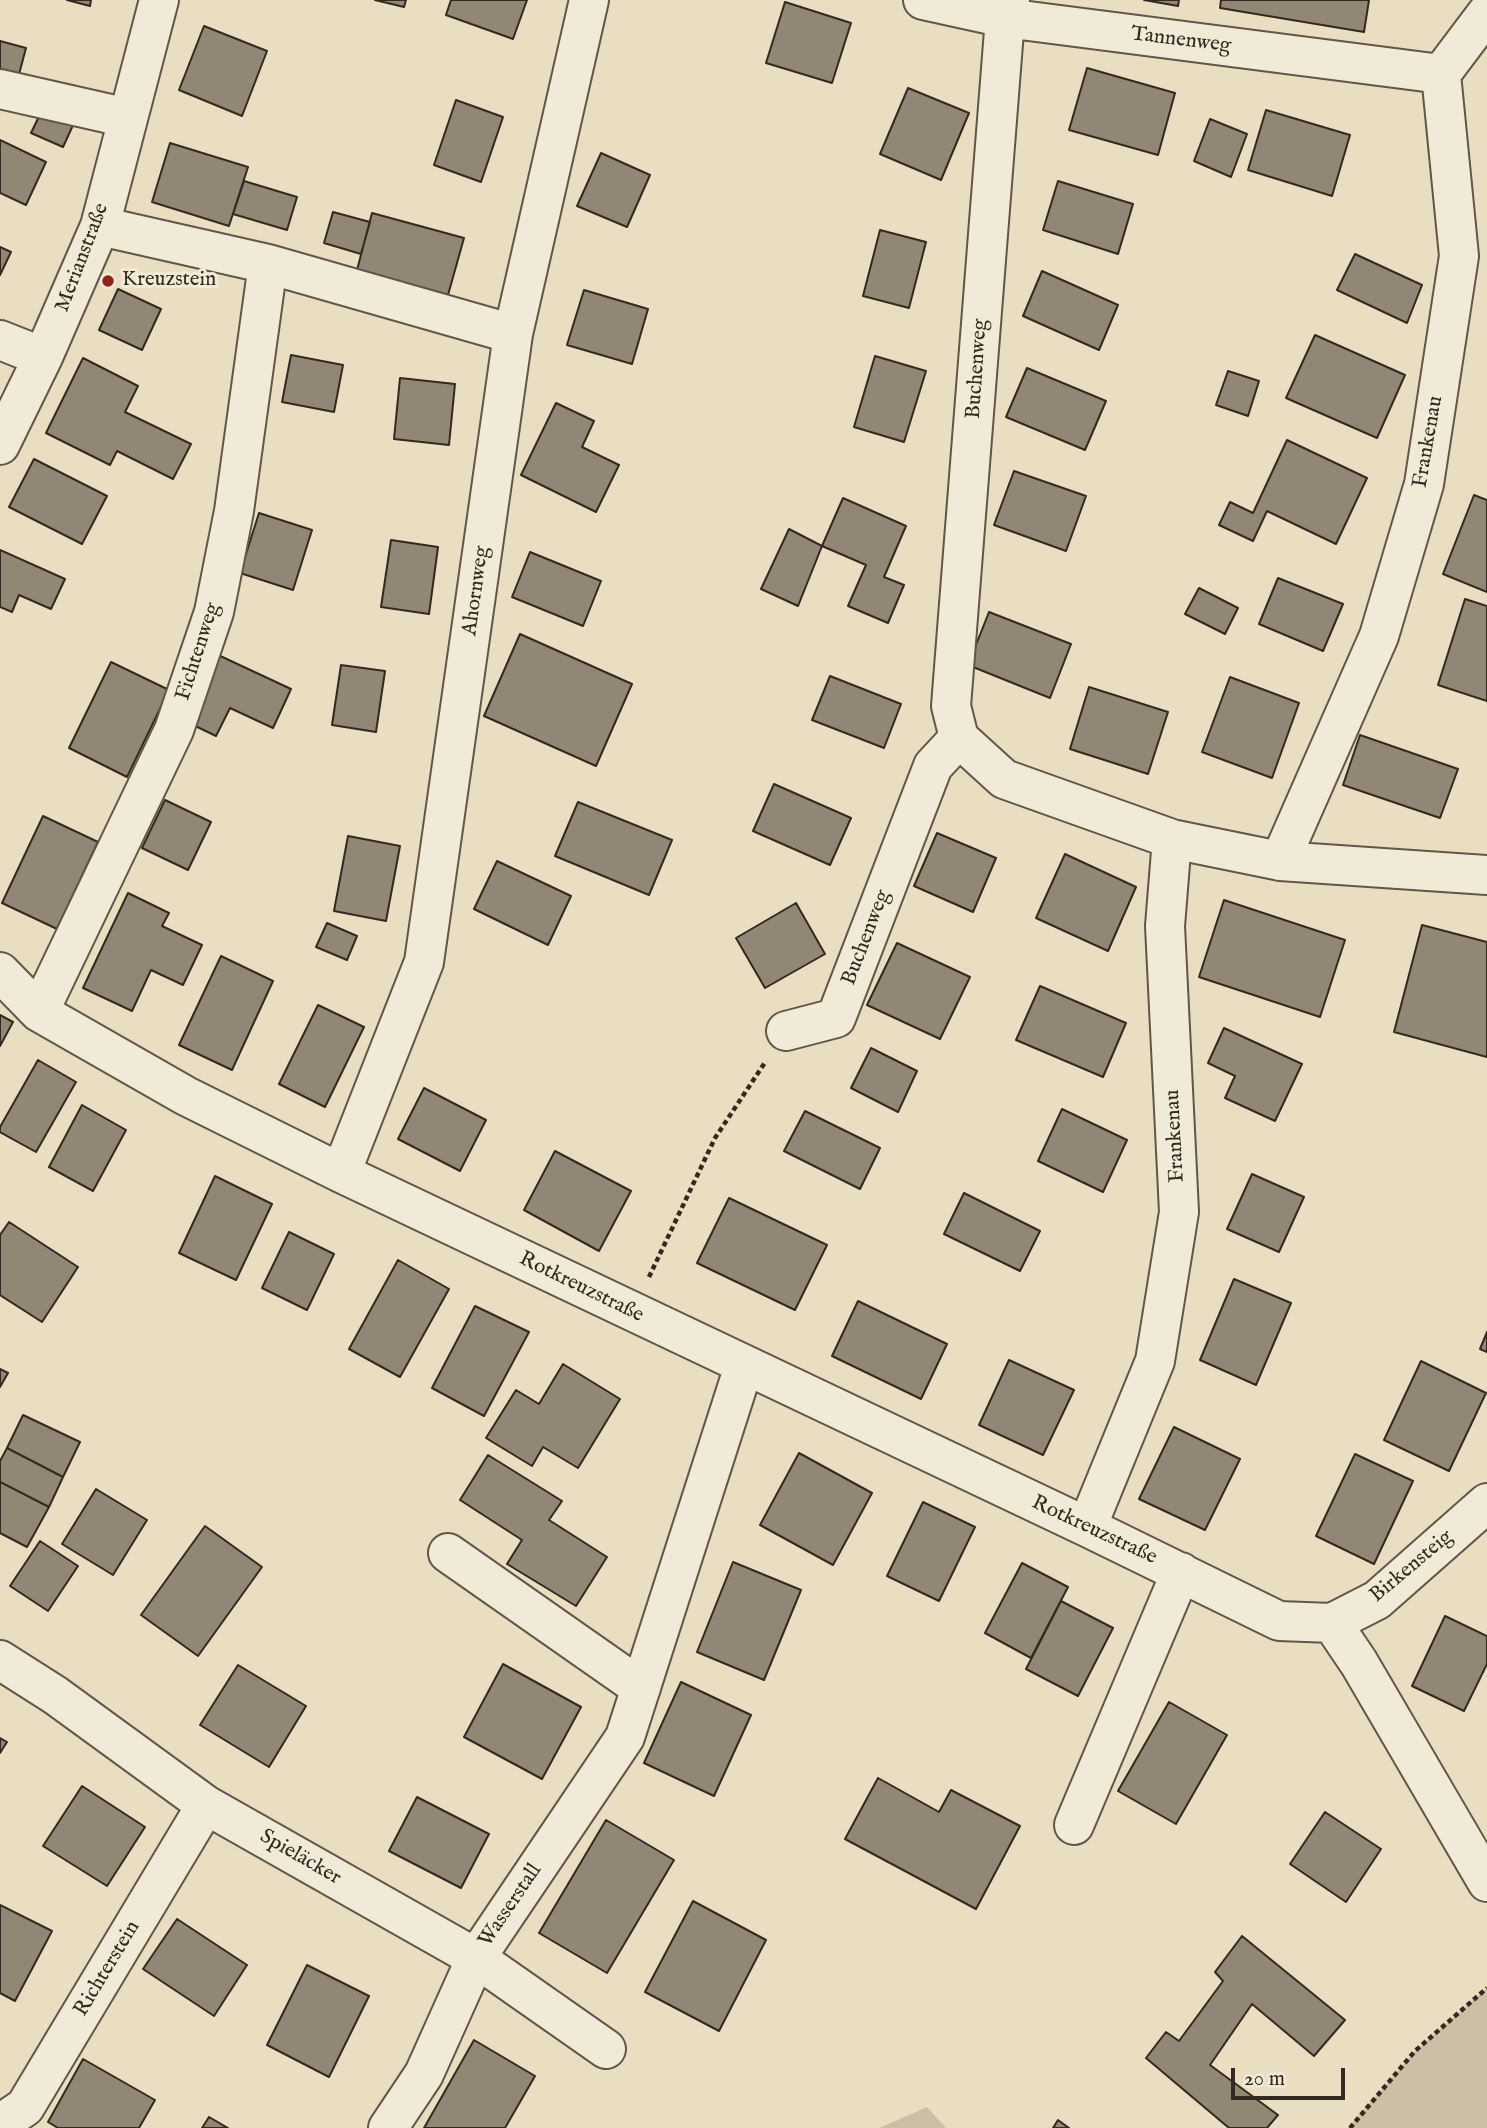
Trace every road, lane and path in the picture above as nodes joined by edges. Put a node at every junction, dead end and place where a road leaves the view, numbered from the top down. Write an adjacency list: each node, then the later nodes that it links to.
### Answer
1 (159, 0): 8 (street, Merianstraße)
2 (589, 0): 11 (street, Ahornweg)
3 (923, 0): 4 (street, Tannenweg)
4 (1008, 9): 6 (street, Tannenweg); 15 (street, Buchenweg)
5 (1487, 13): 6 (street)
6 (1441, 75): 17 (street, Frankenau)
7 (0, 89): 8 (street)
8 (128, 118): 9 (street, Merianstraße)
9 (100, 226): 10 (street); 13 (street, Merianstraße)
10 (268, 264): 11 (street); 20 (street, Fichtenweg)
11 (513, 334): 22 (street, Ahornweg)
12 (0, 340): 13 (street)
13 (43, 357): 14 (street, Merianstraße)
14 (0, 445)
15 (959, 738): 16 (street); 21 (street, Buchenweg)
16 (1172, 839): 17 (street); 26 (street, Frankenau)
17 (1280, 861): 18 (street)
18 (1487, 875)
19 (0, 972): 20 (street, Rotkreuzstraße)
20 (39, 1012): 22 (street, Rotkreuzstraße)
21 (786, 1031): 23 (path)
22 (341, 1173): 23 (street, Rotkreuzstraße)
23 (632, 1313): 24 (street, Rotkreuzstraße)
24 (744, 1366): 26 (street, Rotkreuzstraße); 31 (street, Wasserstall)
25 (1487, 1503): 29 (street, Birkensteig)
26 (1087, 1527): 28 (street, Rotkreuzstraße)
27 (448, 1553): 31 (street)
28 (1181, 1572): 29 (street, Rotkreuzstraße); 33 (street, Rotkreuzstraße)
29 (1332, 1623): 34 (street)
30 (0, 1660): 32 (street, Spieläcker)
31 (641, 1688): 35 (street, Wasserstall)
32 (206, 1805): 35 (street, Spieläcker); 38 (street, Richterstein)
33 (1074, 1825)
34 (1487, 1882)
35 (476, 1958): 37 (street, Spieläcker); 39 (street, Wasserstall)
36 (1487, 1988): 40 (path)
37 (606, 2049)
38 (0, 2124)
39 (388, 2128)
40 (1350, 2128)

